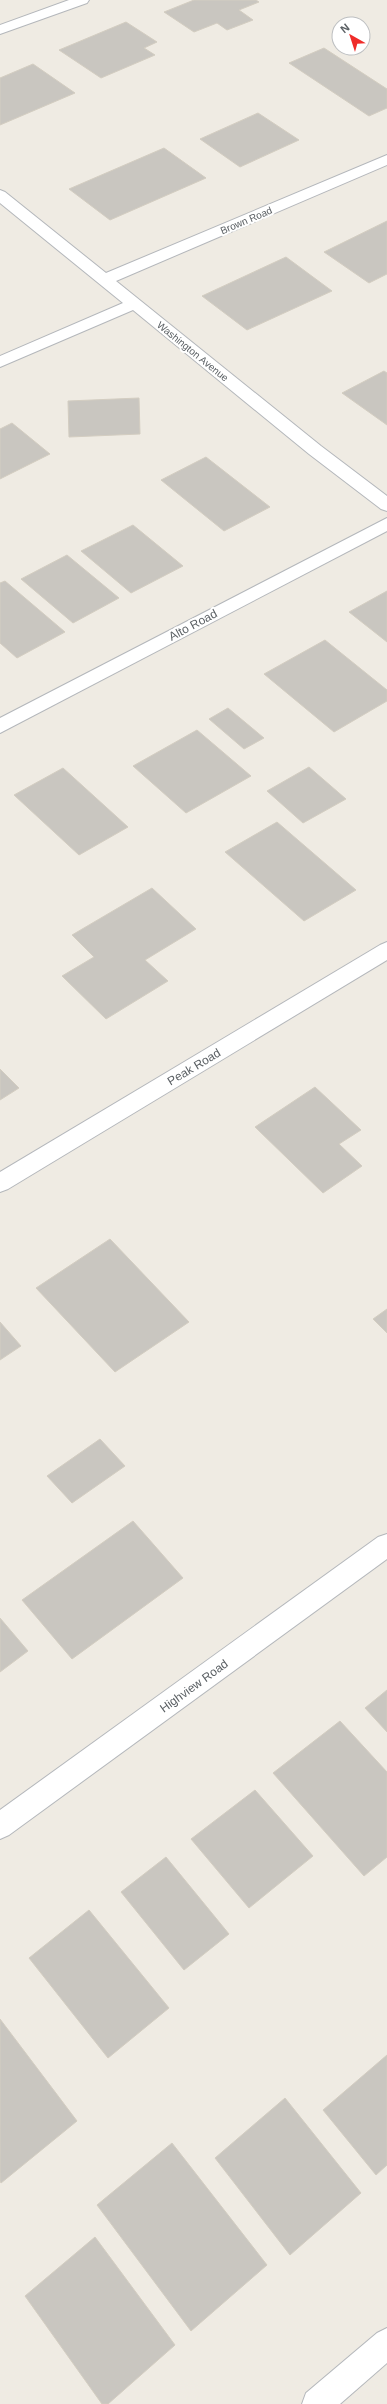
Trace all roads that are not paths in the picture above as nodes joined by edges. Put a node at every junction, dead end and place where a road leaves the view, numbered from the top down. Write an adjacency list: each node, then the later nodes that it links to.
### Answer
1 (82, 0): 2 (street)
2 (0, 30)
3 (387, 160): 5 (street, Brown Road)
4 (0, 195): 5 (street, Washington Avenue)
5 (104, 280): 6 (street, Washington Avenue)
6 (134, 304): 7 (street); 8 (street, Washington Avenue)
7 (0, 362)
8 (387, 506)
9 (387, 524): 10 (street, Alto Road)
10 (0, 726)
11 (387, 950): 12 (street, Peak Road)
12 (0, 1183)
13 (387, 1545): 14 (street, Highview Road)
14 (0, 1826)
15 (387, 2343): 16 (street)
16 (317, 2404)

